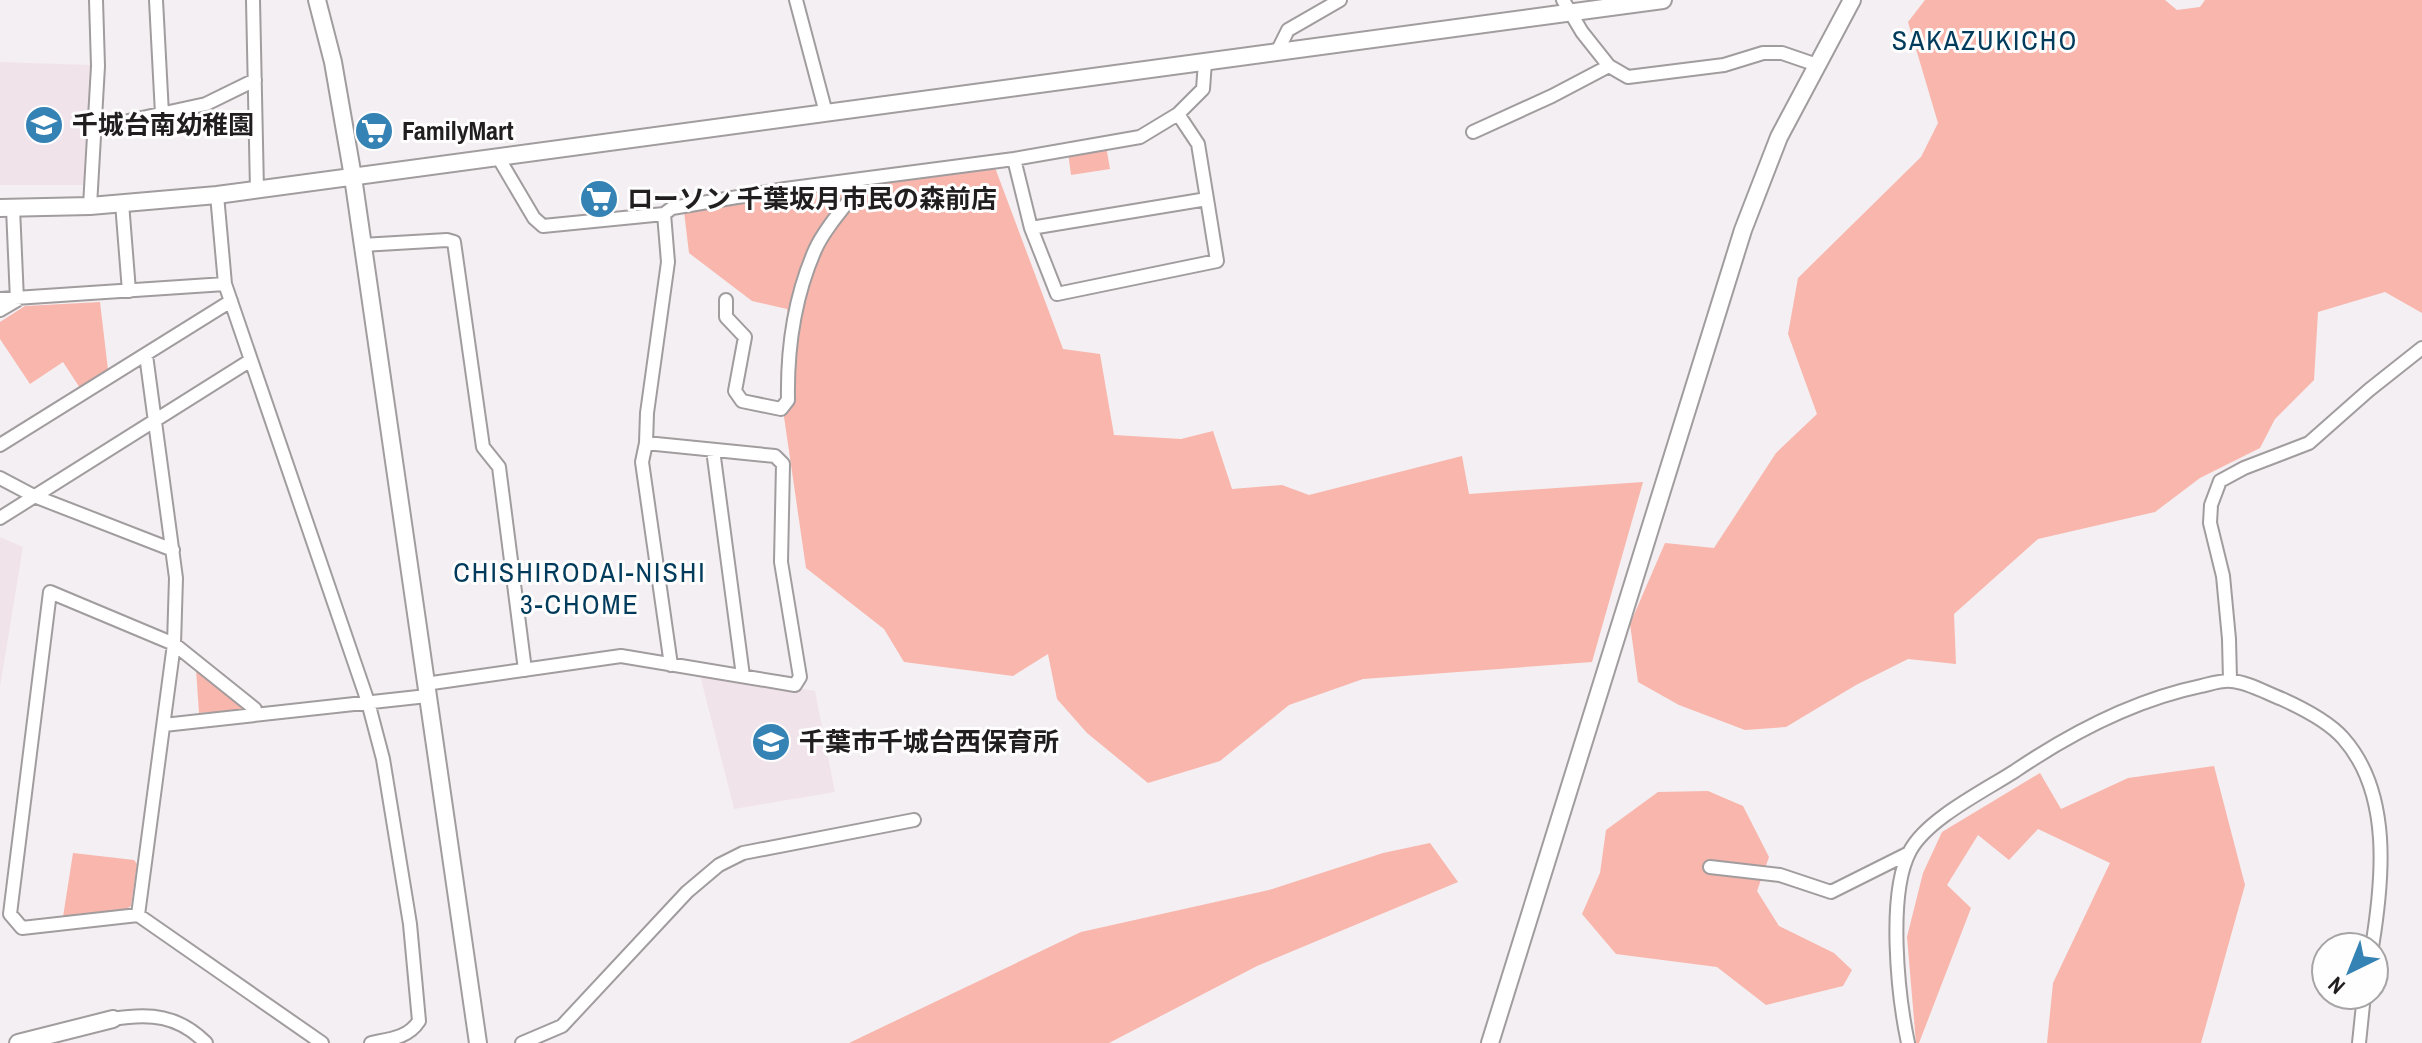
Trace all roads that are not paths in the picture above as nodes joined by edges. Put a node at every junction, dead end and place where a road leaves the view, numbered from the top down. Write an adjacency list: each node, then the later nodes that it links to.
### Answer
1 (96, 0): 18 (street)
2 (156, 0): 16 (street)
3 (253, 0): 14 (street)
4 (317, 0): 22 (street)
5 (796, 0): 15 (street)
6 (1340, 0): 10 (street)
7 (1663, 0): 9 (street)
8 (1849, 1): 12 (street)
9 (1567, 6): 10 (street); 13 (street)
10 (1277, 52): 11 (street)
11 (1205, 62): 15 (street); 17 (street)
12 (1817, 65): 13 (street); 74 (street)
13 (1609, 66): 19 (street)
14 (255, 80): 16 (street); 24 (street)
15 (826, 113): 20 (street)
16 (162, 114): 18 (street)
17 (1178, 114): 21 (street); 26 (street)
18 (96, 128): 28 (street)
19 (1473, 132)
20 (498, 157): 22 (street); 30 (street)
21 (1014, 159): 23 (street); 31 (street)
22 (353, 177): 24 (street); 32 (street)
23 (865, 180): 30 (street); 37 (street)
24 (257, 190): 25 (street)
25 (217, 195): 27 (street); 33 (street)
26 (1207, 199): 31 (street); 31 (street)
27 (122, 203): 28 (street); 34 (street)
28 (90, 206): 29 (street)
29 (6, 208): 36 (street)
30 (664, 214): 44 (street)
31 (1031, 228)
32 (362, 245): 53 (street); 56 (street)
33 (225, 284): 34 (street); 38 (street)
34 (129, 291): 36 (street)
35 (0, 299): 36 (street)
36 (17, 300): 39 (street)
37 (726, 300)
38 (231, 301): 41 (street); 42 (street)
39 (0, 310)
40 (2422, 348): 55 (street)
41 (146, 355): 43 (street); 45 (street)
42 (251, 360): 43 (street); 57 (street)
43 (156, 418): 48 (street); 50 (street)
44 (646, 443): 46 (street); 52 (street)
45 (0, 445)
46 (713, 450): 54 (street); 54 (street)
47 (0, 478): 48 (street)
48 (34, 496): 49 (street); 50 (street)
49 (0, 518)
50 (173, 550): 51 (street)
51 (174, 644): 58 (street); 59 (street); 63 (street)
52 (671, 665): 53 (street); 54 (street)
53 (525, 670): 56 (street)
54 (743, 676)
55 (2230, 680): 61 (street); 64 (street)
56 (426, 690): 57 (street); 72 (street)
57 (368, 702): 58 (street); 71 (street)
58 (255, 715): 59 (street)
59 (164, 725): 63 (street)
60 (914, 820): 73 (street)
61 (1909, 853): 62 (street); 75 (street)
62 (1710, 867)
63 (138, 915): 70 (street)
64 (2375, 931)
65 (2362, 1011): 76 (street)
66 (113, 1019): 67 (street); 69 (street)
67 (43, 1040): 68 (street)
68 (18, 1043)
69 (206, 1043)
70 (322, 1043)
71 (371, 1043)
72 (478, 1043)
73 (522, 1043)
74 (1490, 1043)
75 (1908, 1043)
76 (2359, 1043)

